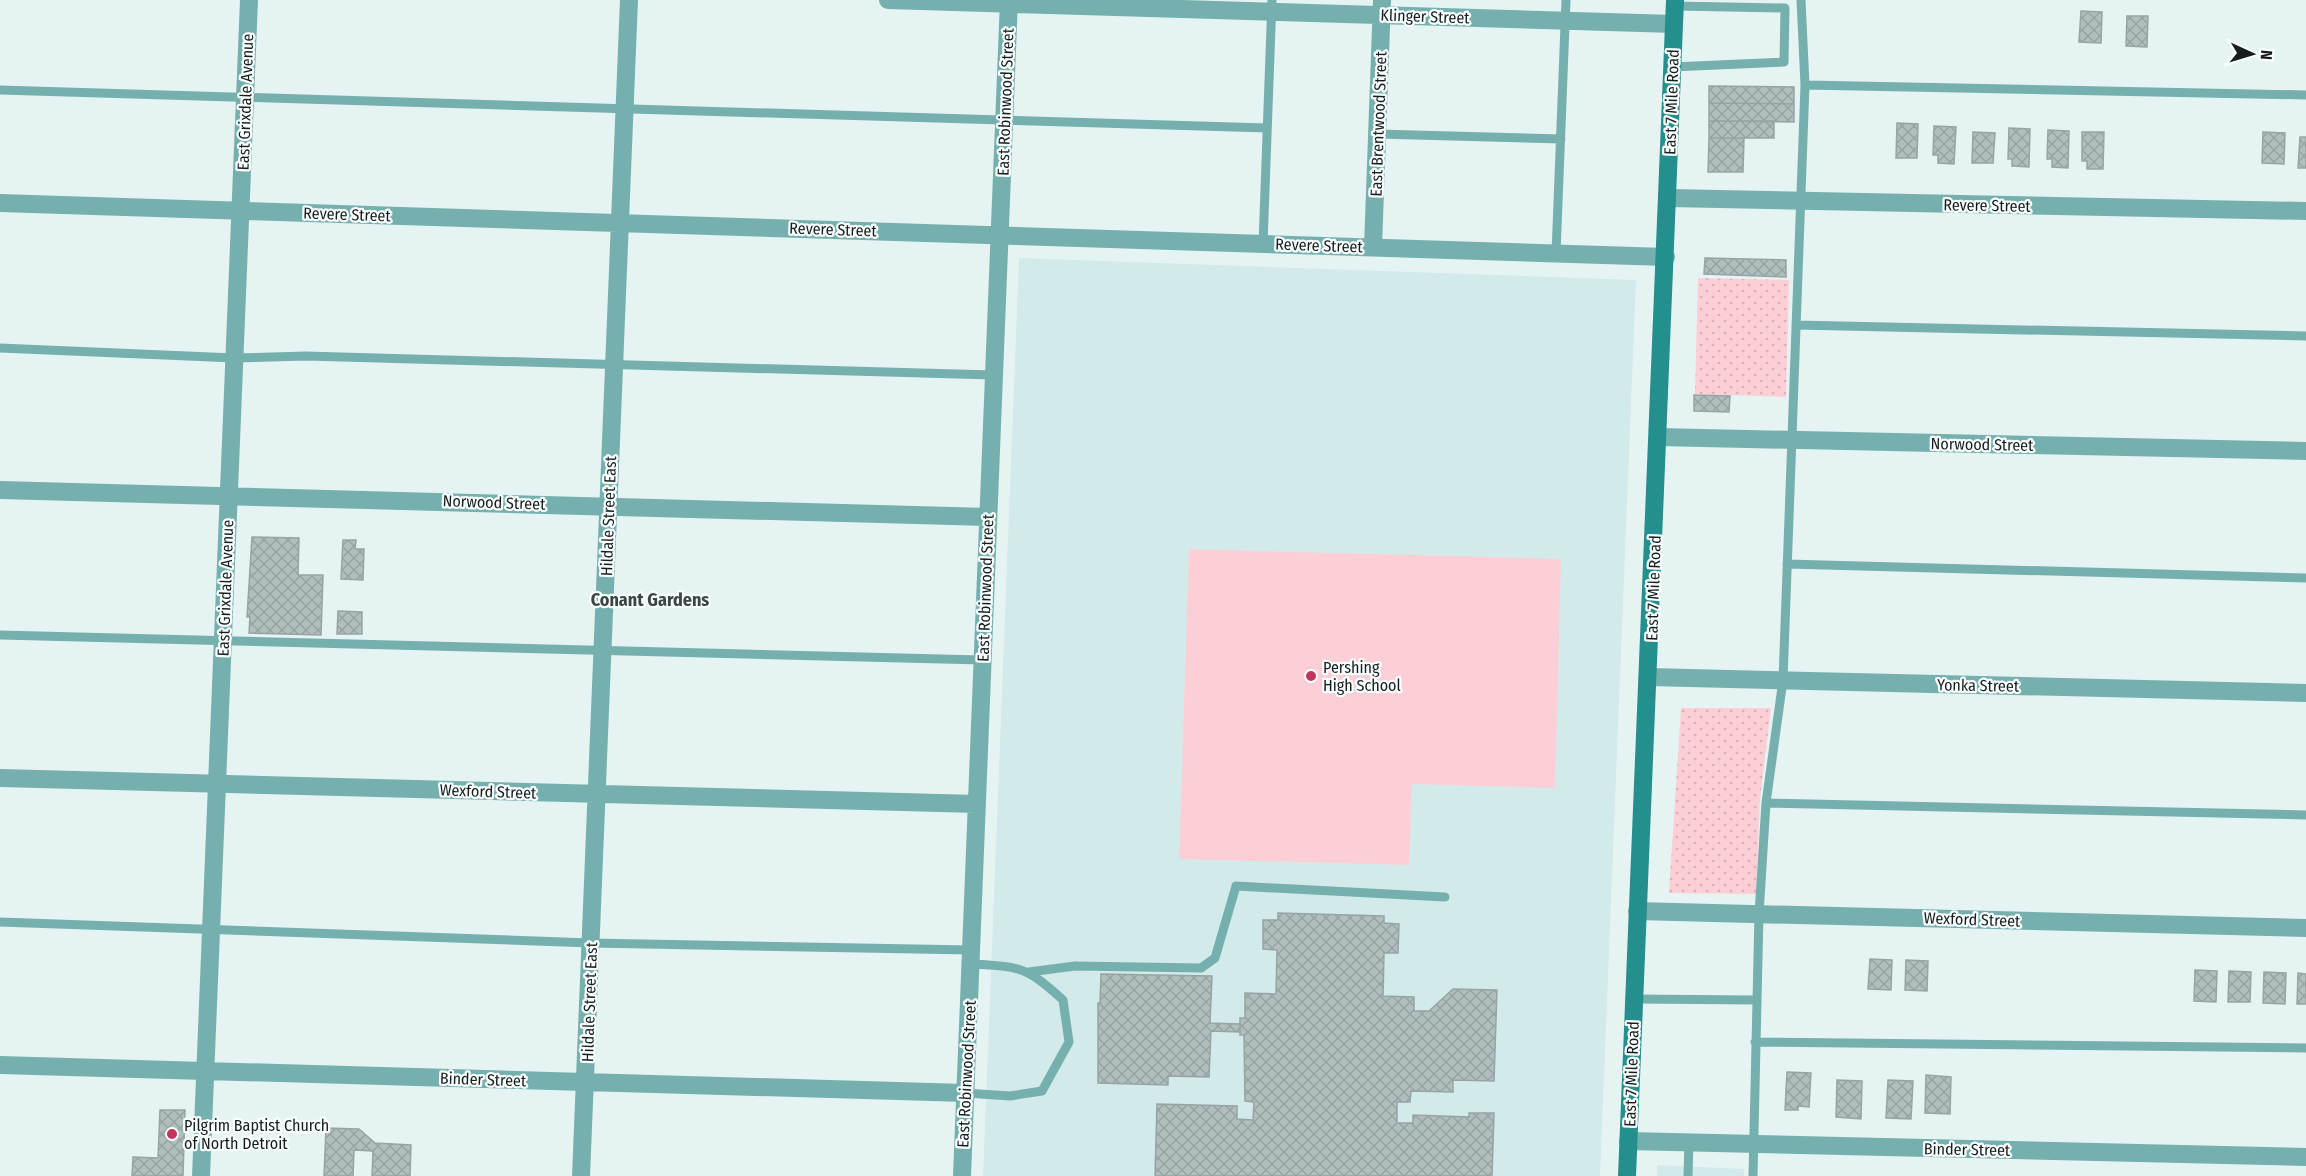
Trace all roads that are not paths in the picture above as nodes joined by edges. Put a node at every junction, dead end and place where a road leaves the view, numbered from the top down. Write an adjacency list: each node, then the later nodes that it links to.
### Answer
1 (249, 0): 15 (street, East Grixdale Avenue)
2 (629, 0): 16 (street, Hildale Street East)
3 (888, 0): 6 (street, Klinger Street)
4 (1566, 0): 10 (lane)
5 (1801, 0): 12 (lane)
6 (1009, 2): 7 (street, Klinger Street); 17 (street, East Robinwood Street)
7 (1272, 6): 8 (street, Klinger Street); 18 (lane)
8 (1382, 8): 10 (street, Klinger Street); 19 (street, East Brentwood Street)
9 (1674, 10): 10 (street, Klinger Street); 11 (street, East 7 Mile Road); 11 (lane)
10 (1566, 21): 20 (lane)
11 (1672, 67): 21 (street, East 7 Mile Road)
12 (1805, 85): 14 (lane); 22 (lane)
13 (0, 90): 15 (lane)
14 (2306, 95)
15 (245, 99): 16 (lane); 24 (street, East Grixdale Avenue)
16 (625, 111): 17 (lane); 26 (street, Hildale Street East)
17 (1004, 122): 18 (lane); 27 (street, East Robinwood Street)
18 (1267, 128): 28 (lane)
19 (1377, 134): 20 (lane); 29 (street, East Brentwood Street)
20 (1561, 139): 30 (lane)
21 (1669, 198): 22 (street, Revere Street); 31 (street, East 7 Mile Road)
22 (1800, 201): 25 (street, Revere Street); 32 (lane)
23 (0, 203): 24 (street, Revere Street)
24 (240, 211): 26 (street, Revere Street); 35 (street, East Grixdale Avenue)
25 (2306, 212)
26 (620, 223): 27 (street, Revere Street); 36 (street, Hildale Street East)
27 (999, 235): 28 (street, Revere Street); 37 (street, East Robinwood Street)
28 (1263, 243): 29 (street, Revere Street)
29 (1373, 247): 30 (street, Revere Street)
30 (1556, 254): 31 (street, Revere Street)
31 (1666, 257): 38 (street, East 7 Mile Road)
32 (1796, 325): 33 (lane); 39 (lane)
33 (2306, 336)
34 (0, 348): 35 (lane)
35 (234, 358): 36 (lane); 42 (street, East Grixdale Avenue)
36 (614, 365): 37 (lane); 43 (street, Hildale Street East)
37 (993, 375): 44 (street, East Robinwood Street)
38 (1658, 437): 39 (street, Norwood Street); 51 (street, East 7 Mile Road)
39 (1791, 440): 40 (street, Norwood Street); 45 (lane)
40 (2306, 451)
41 (0, 490): 42 (street, Norwood Street)
42 (228, 495): 43 (street, Norwood Street); 48 (street, East Grixdale Avenue)
43 (609, 505): 44 (street, Norwood Street); 49 (street, Hildale Street East)
44 (988, 517): 50 (street, East Robinwood Street)
45 (1787, 564): 46 (lane); 52 (lane)
46 (2306, 578)
47 (0, 635): 48 (lane)
48 (223, 641): 49 (lane); 55 (street, East Grixdale Avenue)
49 (603, 651): 50 (lane); 56 (street, Hildale Street East)
50 (982, 660): 58 (street, East Robinwood Street)
51 (1649, 677): 52 (street, Yonka Street); 61 (street, East 7 Mile Road)
52 (1782, 680): 53 (street, Yonka Street); 57 (lane)
53 (2306, 693)
54 (0, 778): 55 (street, Wexford Street)
55 (217, 784): 56 (street, Wexford Street); 65 (street, East Grixdale Avenue)
56 (597, 794): 58 (street, Wexford Street); 66 (street, Hildale Street East)
57 (1766, 803): 59 (lane); 62 (lane)
58 (977, 804): 67 (street, East Robinwood Street)
59 (2306, 815)
60 (1445, 897): 68 (lane)
61 (1637, 911): 62 (street, Wexford Street); 69 (street, East 7 Mile Road)
62 (1759, 914): 64 (street, Wexford Street); 70 (lane)
63 (0, 922): 65 (lane)
64 (2306, 928)
65 (212, 929): 66 (lane); 74 (street, East Grixdale Avenue)
66 (591, 943): 67 (lane); 75 (street, Hildale Street East)
67 (972, 957): 68 (lane); 76 (street, East Robinwood Street)
68 (1029, 972): 76 (lane)
69 (1634, 999): 70 (lane); 77 (street, East 7 Mile Road)
70 (1756, 1000): 71 (lane)
71 (1755, 1042): 72 (lane); 79 (lane)
72 (2306, 1048)
73 (0, 1065): 74 (street, Binder Street)
74 (206, 1071): 75 (street, Binder Street); 81 (street, East Grixdale Avenue)
75 (585, 1082): 76 (street, Binder Street); 82 (street, Hildale Street East)
76 (965, 1093): 83 (street, East Robinwood Street)
77 (1628, 1141): 78 (street, Binder Street); 84 (street, East 7 Mile Road)
78 (1689, 1142): 79 (street, Binder Street); 85 (lane)
79 (1755, 1144): 80 (street, Binder Street); 86 (lane)
80 (2306, 1157)
81 (201, 1176)
82 (581, 1176)
83 (962, 1176)
84 (1627, 1176)
85 (1688, 1176)
86 (1753, 1176)

